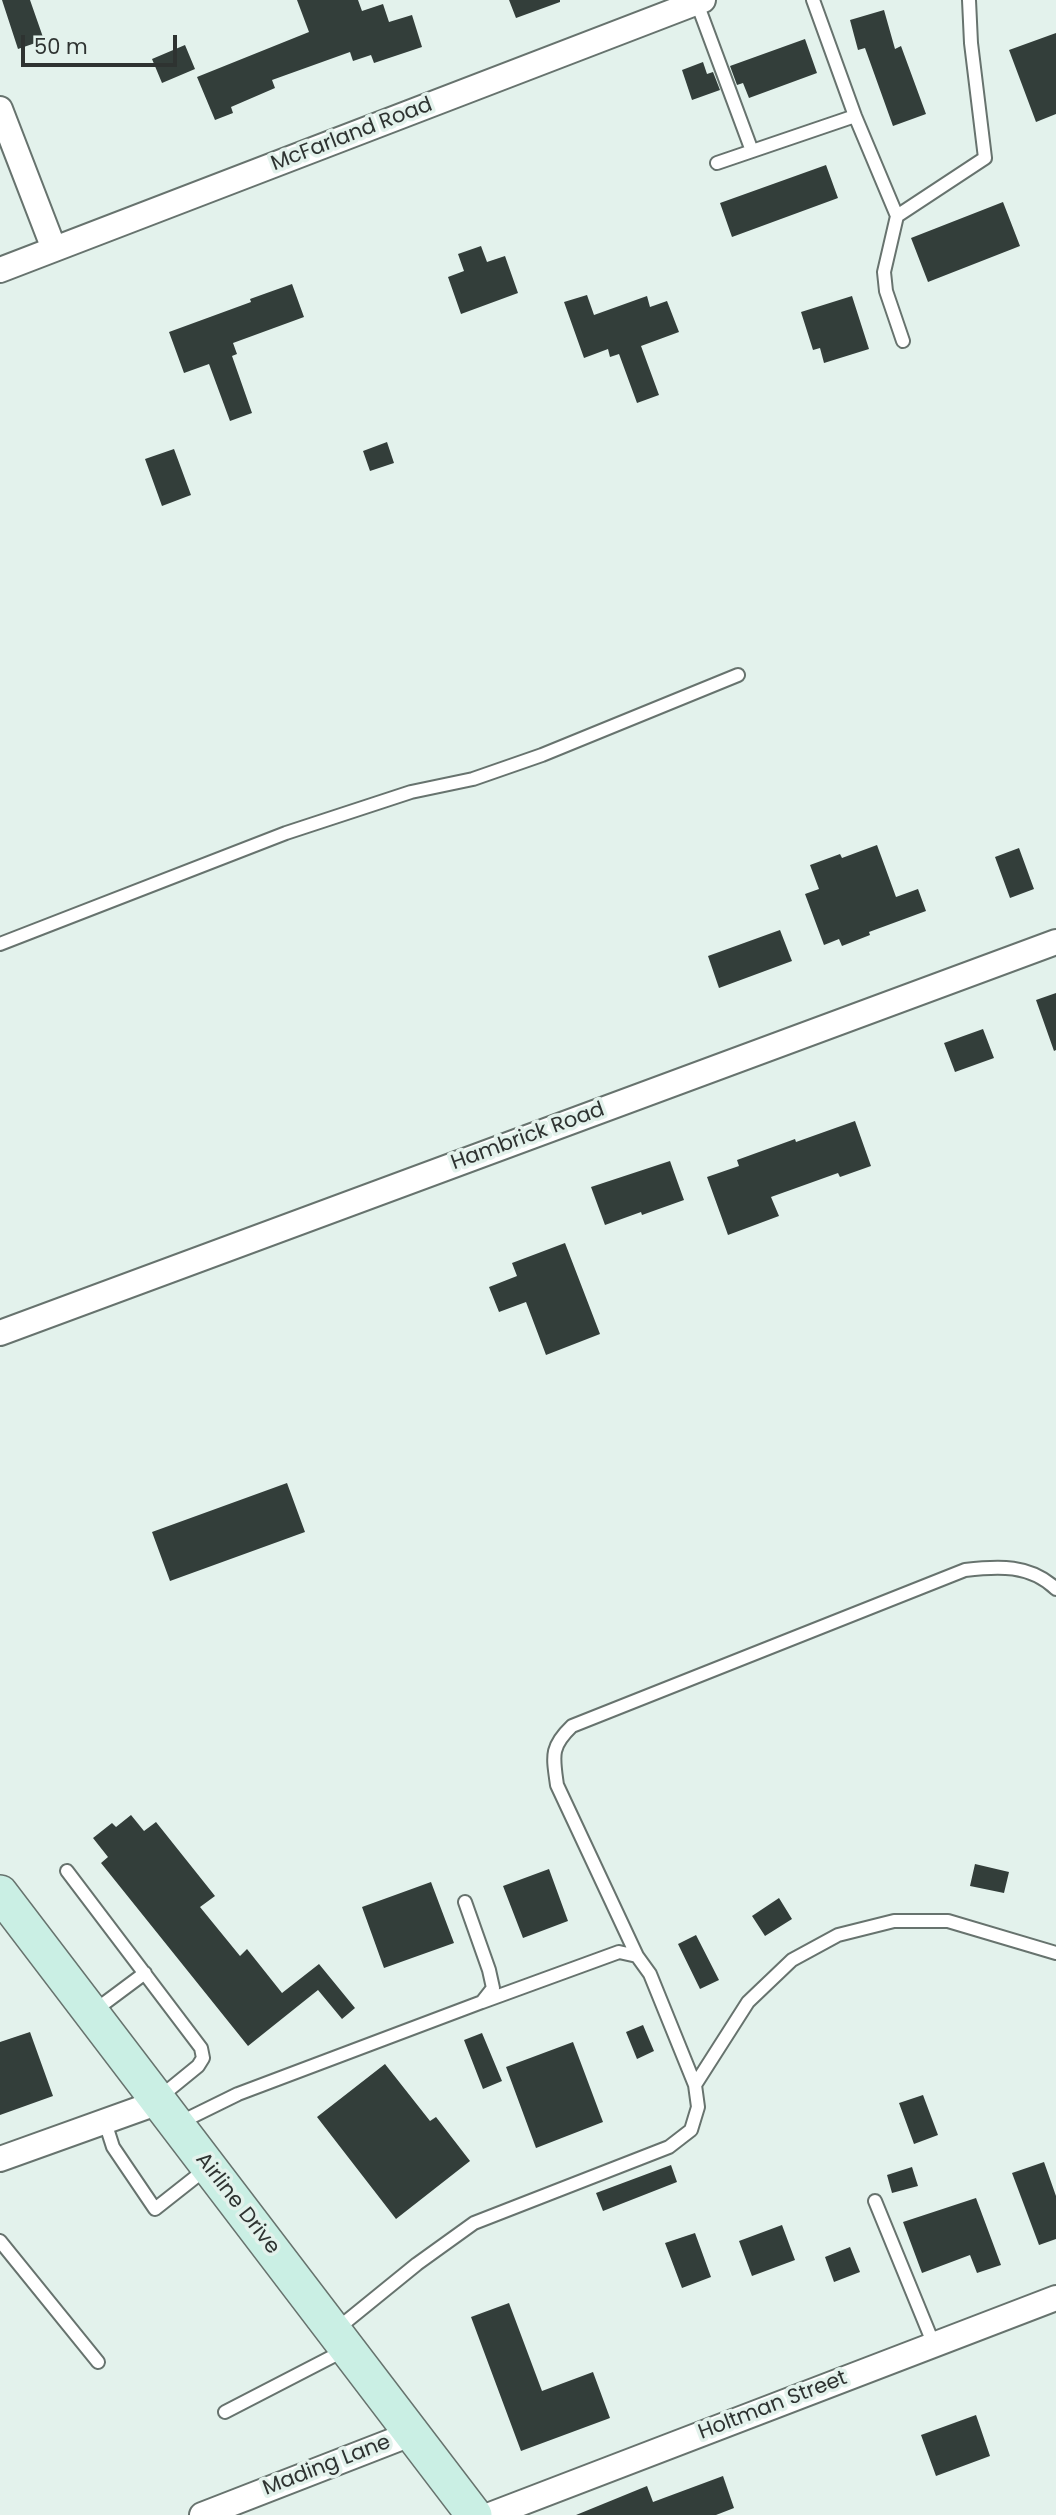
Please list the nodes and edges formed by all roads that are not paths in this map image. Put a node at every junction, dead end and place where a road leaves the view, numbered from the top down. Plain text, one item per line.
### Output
1 (813, 0) edge
2 (969, 0) edge
3 (700, 1) edge
4 (0, 109) edge
5 (855, 116) junction
6 (752, 151) junction
7 (717, 163) dead end
8 (897, 216) junction
9 (54, 249) junction
10 (0, 270) edge
11 (904, 341) dead end
12 (738, 675) dead end
13 (1056, 942) edge
14 (0, 944) edge
15 (0, 1333) edge
16 (1056, 1589) edge
17 (67, 1871) dead end
18 (0, 1893) edge
19 (465, 1902) dead end
20 (1056, 1953) edge
21 (637, 1956) junction
22 (145, 1973) junction
23 (482, 2002) junction
24 (91, 2013) junction
25 (695, 2085) junction
26 (164, 2109) junction
27 (104, 2122) junction
28 (0, 2159) edge
29 (209, 2167) junction
30 (875, 2202) dead end
31 (0, 2241) edge
32 (1056, 2298) edge
33 (341, 2339) junction
34 (934, 2345) junction
35 (98, 2362) dead end
36 (225, 2412) dead end
37 (413, 2433) junction
38 (202, 2515) edge
39 (474, 2515) edge
40 (490, 2515) edge

1 - 5 lane
2 - 8 lane
3 - 6 lane
3 - 9 street, McFarland Road
4 - 9 street
5 - 6 lane
5 - 8 lane
6 - 7 lane
8 - 11 lane
9 - 10 street, McFarland Road
12 - 14 lane
13 - 15 street, Hambrick Road
16 - 21 lane
17 - 22 lane
18 - 24 main road, Airline Drive
19 - 23 lane
20 - 25 lane
21 - 23 lane
21 - 25 lane
22 - 24 lane
22 - 26 lane
23 - 26 lane
24 - 26 main road, Airline Drive
25 - 33 lane
26 - 27 street
26 - 29 main road, Airline Drive
27 - 28 street
27 - 29 lane
29 - 33 main road, Airline Drive
30 - 34 lane
31 - 35 lane
32 - 34 street, Holtman Street
33 - 36 lane
33 - 37 main road, Airline Drive
34 - 40 street, Holtman Street
37 - 38 street, Mading Lane
37 - 39 main road, Airline Drive

